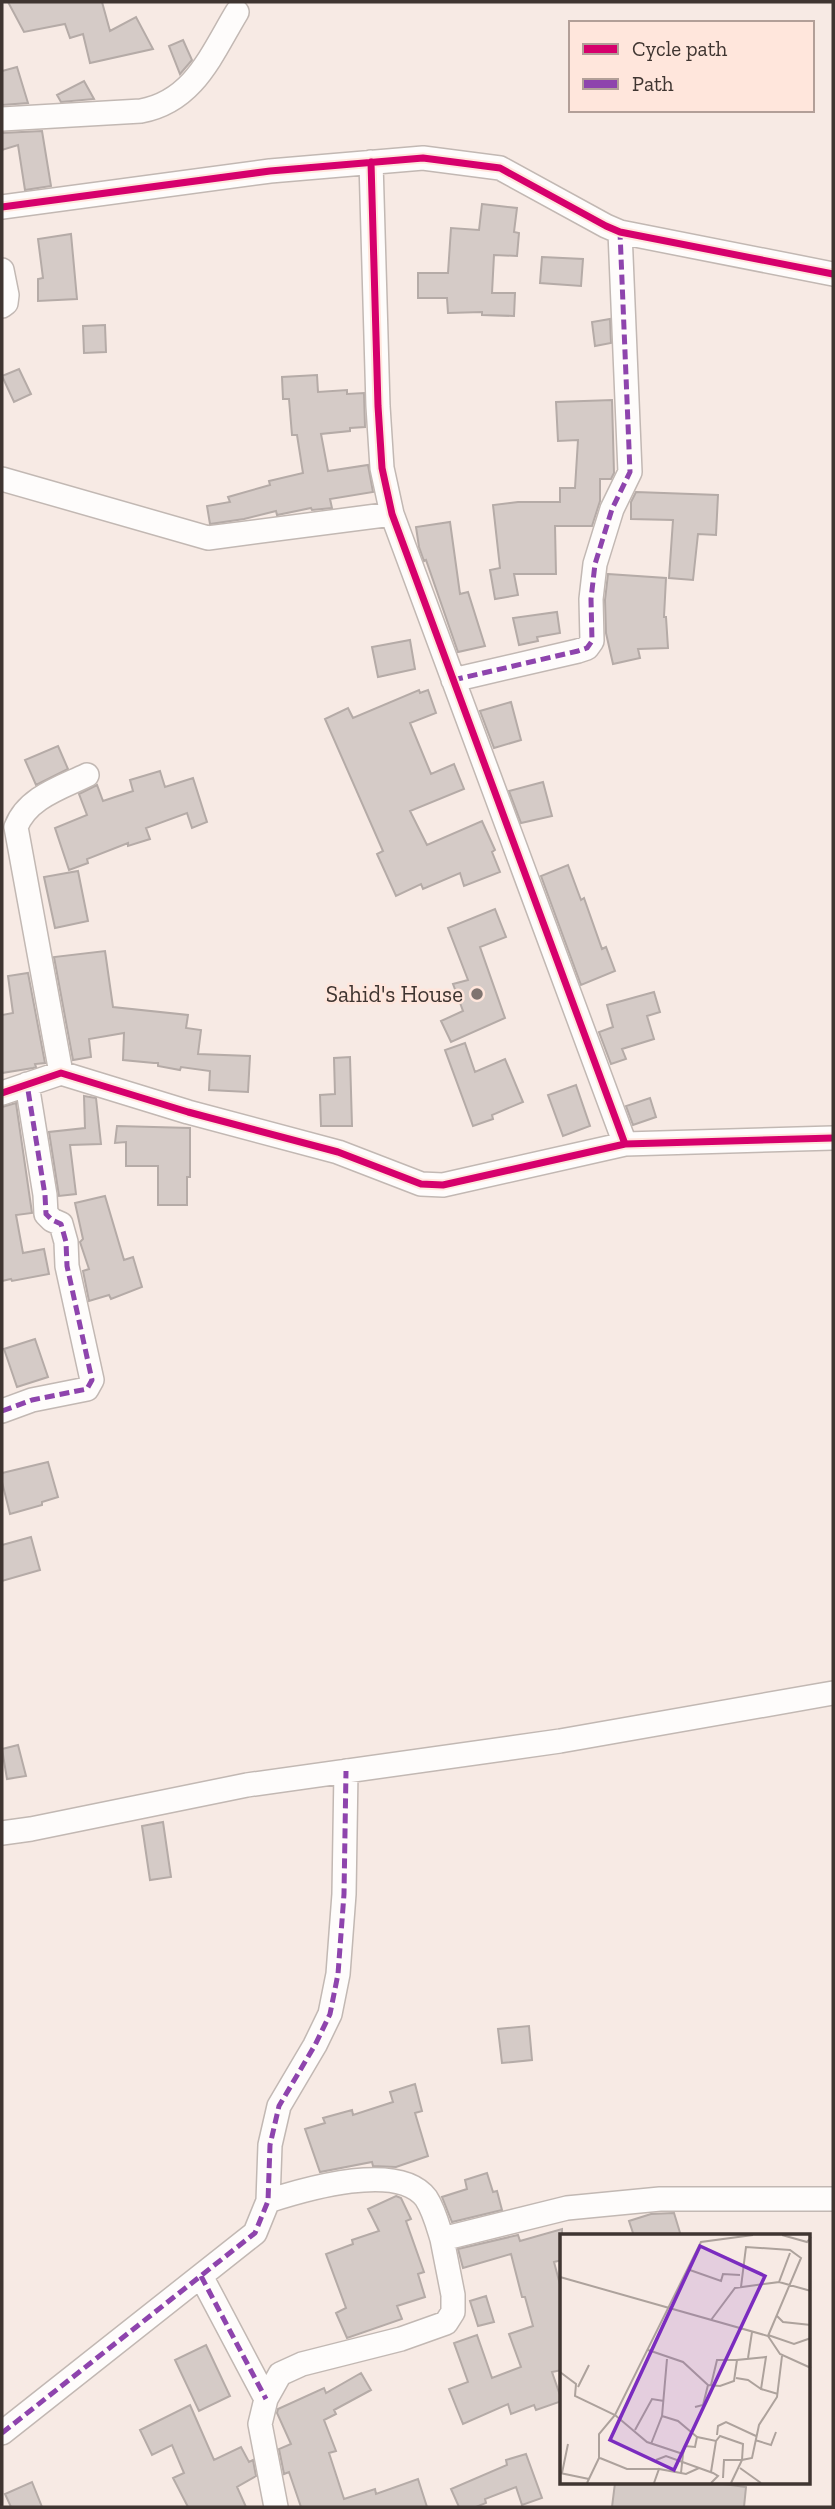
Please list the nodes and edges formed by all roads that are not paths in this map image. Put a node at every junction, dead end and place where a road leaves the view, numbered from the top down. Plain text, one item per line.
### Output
1 (237, 12) dead end
2 (2, 119) edge
3 (370, 162) junction
4 (2, 207) edge
5 (620, 232) junction
6 (2, 270) edge
7 (833, 274) edge
8 (2, 306) edge
9 (2, 479) edge
10 (392, 514) junction
11 (453, 680) junction
12 (87, 775) dead end
13 (61, 1073) junction
14 (27, 1084) junction
15 (2, 1093) edge
16 (833, 1138) edge
17 (625, 1144) junction
18 (2, 1411) edge
19 (833, 1693) edge
20 (346, 1772) junction
21 (2, 1833) edge
22 (833, 2199) edge
23 (268, 2201) junction
24 (442, 2239) junction
25 (201, 2276) junction
26 (266, 2399) junction
27 (2, 2433) edge
28 (276, 2507) edge

1 - 2 street
3 - 4 street
3 - 5 street
3 - 10 street
5 - 7 street
5 - 11 street
6 - 8 street
9 - 10 street
10 - 11 street
11 - 17 street
12 - 13 street
13 - 14 street
13 - 17 street
14 - 15 street
14 - 18 street
16 - 17 street
19 - 20 street
20 - 21 street
20 - 23 street
22 - 24 street
23 - 24 street
23 - 25 street
24 - 26 street
25 - 26 street
25 - 27 street
26 - 28 street

